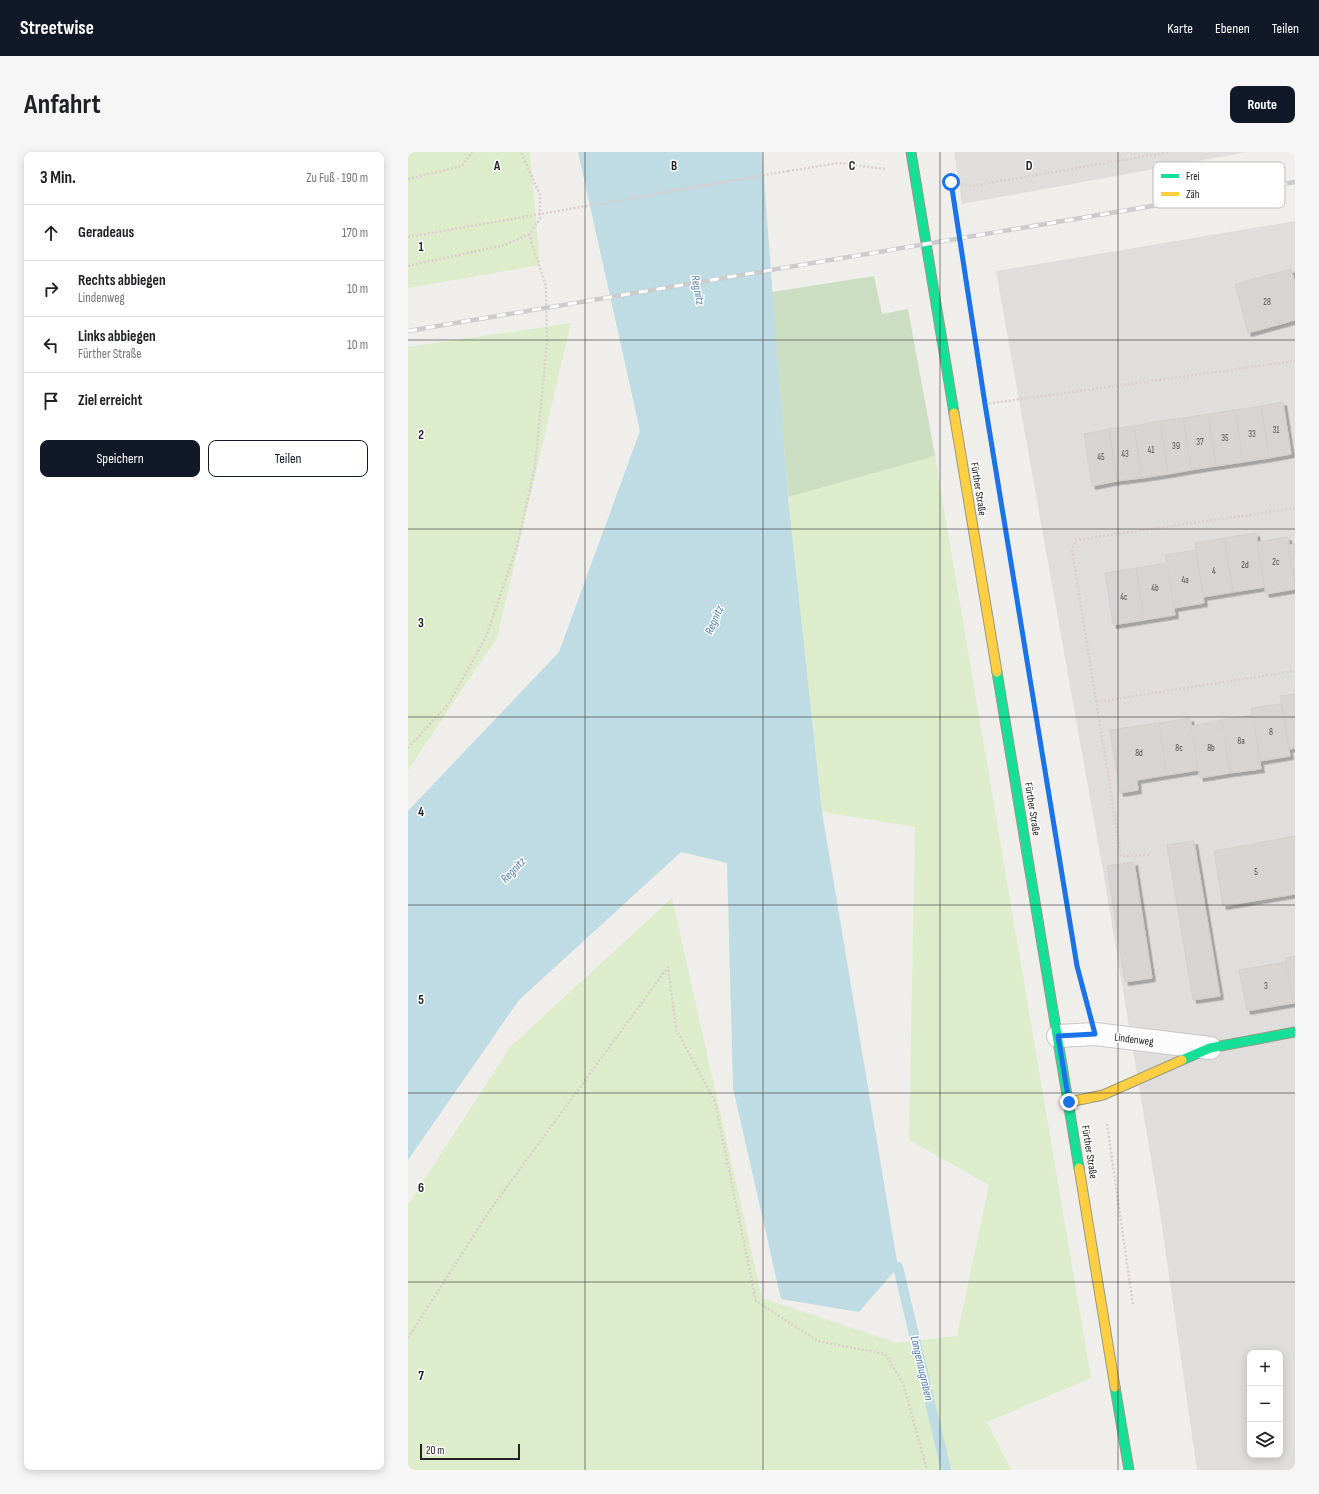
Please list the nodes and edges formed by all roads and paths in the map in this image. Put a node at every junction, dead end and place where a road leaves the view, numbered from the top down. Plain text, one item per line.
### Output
1 (472, 152) edge
2 (521, 152) edge
3 (911, 152) edge
4 (1170, 152) edge
5 (914, 173) junction
6 (408, 179) edge
7 (951, 182) junction
8 (529, 234) junction
9 (408, 237) edge
10 (408, 266) edge
11 (1295, 361) edge
12 (985, 404) junction
13 (1295, 508) edge
14 (1295, 671) edge
15 (1096, 702) junction
16 (408, 748) edge
17 (1149, 855) dead end
18 (1069, 920) dead end
19 (1076, 958) dead end
20 (1295, 1032) edge
21 (1095, 1034) junction
22 (1058, 1036) junction
23 (1210, 1048) junction
24 (1103, 1095) junction
25 (1069, 1102) junction
26 (1134, 1308) dead end
27 (408, 1338) edge
28 (927, 1470) edge
29 (1129, 1470) edge

1 - 6 path
2 - 8 path
3 - 5 street, Fürther Straße
4 - 7 path
5 - 7 path
5 - 9 path, bridge
5 - 22 street, Fürther Straße
7 - 12 path
8 - 10 path
8 - 16 path
11 - 12 path
12 - 18 path
13 - 15 path
14 - 15 path
15 - 17 path
19 - 21 path
20 - 23 street, Lindenweg
21 - 22 street, Lindenweg
21 - 23 street, Lindenweg
22 - 25 street, Fürther Straße
23 - 24 street, Lindenweg
24 - 25 street, Lindenweg
24 - 26 path
25 - 29 street, Fürther Straße
27 - 28 path

